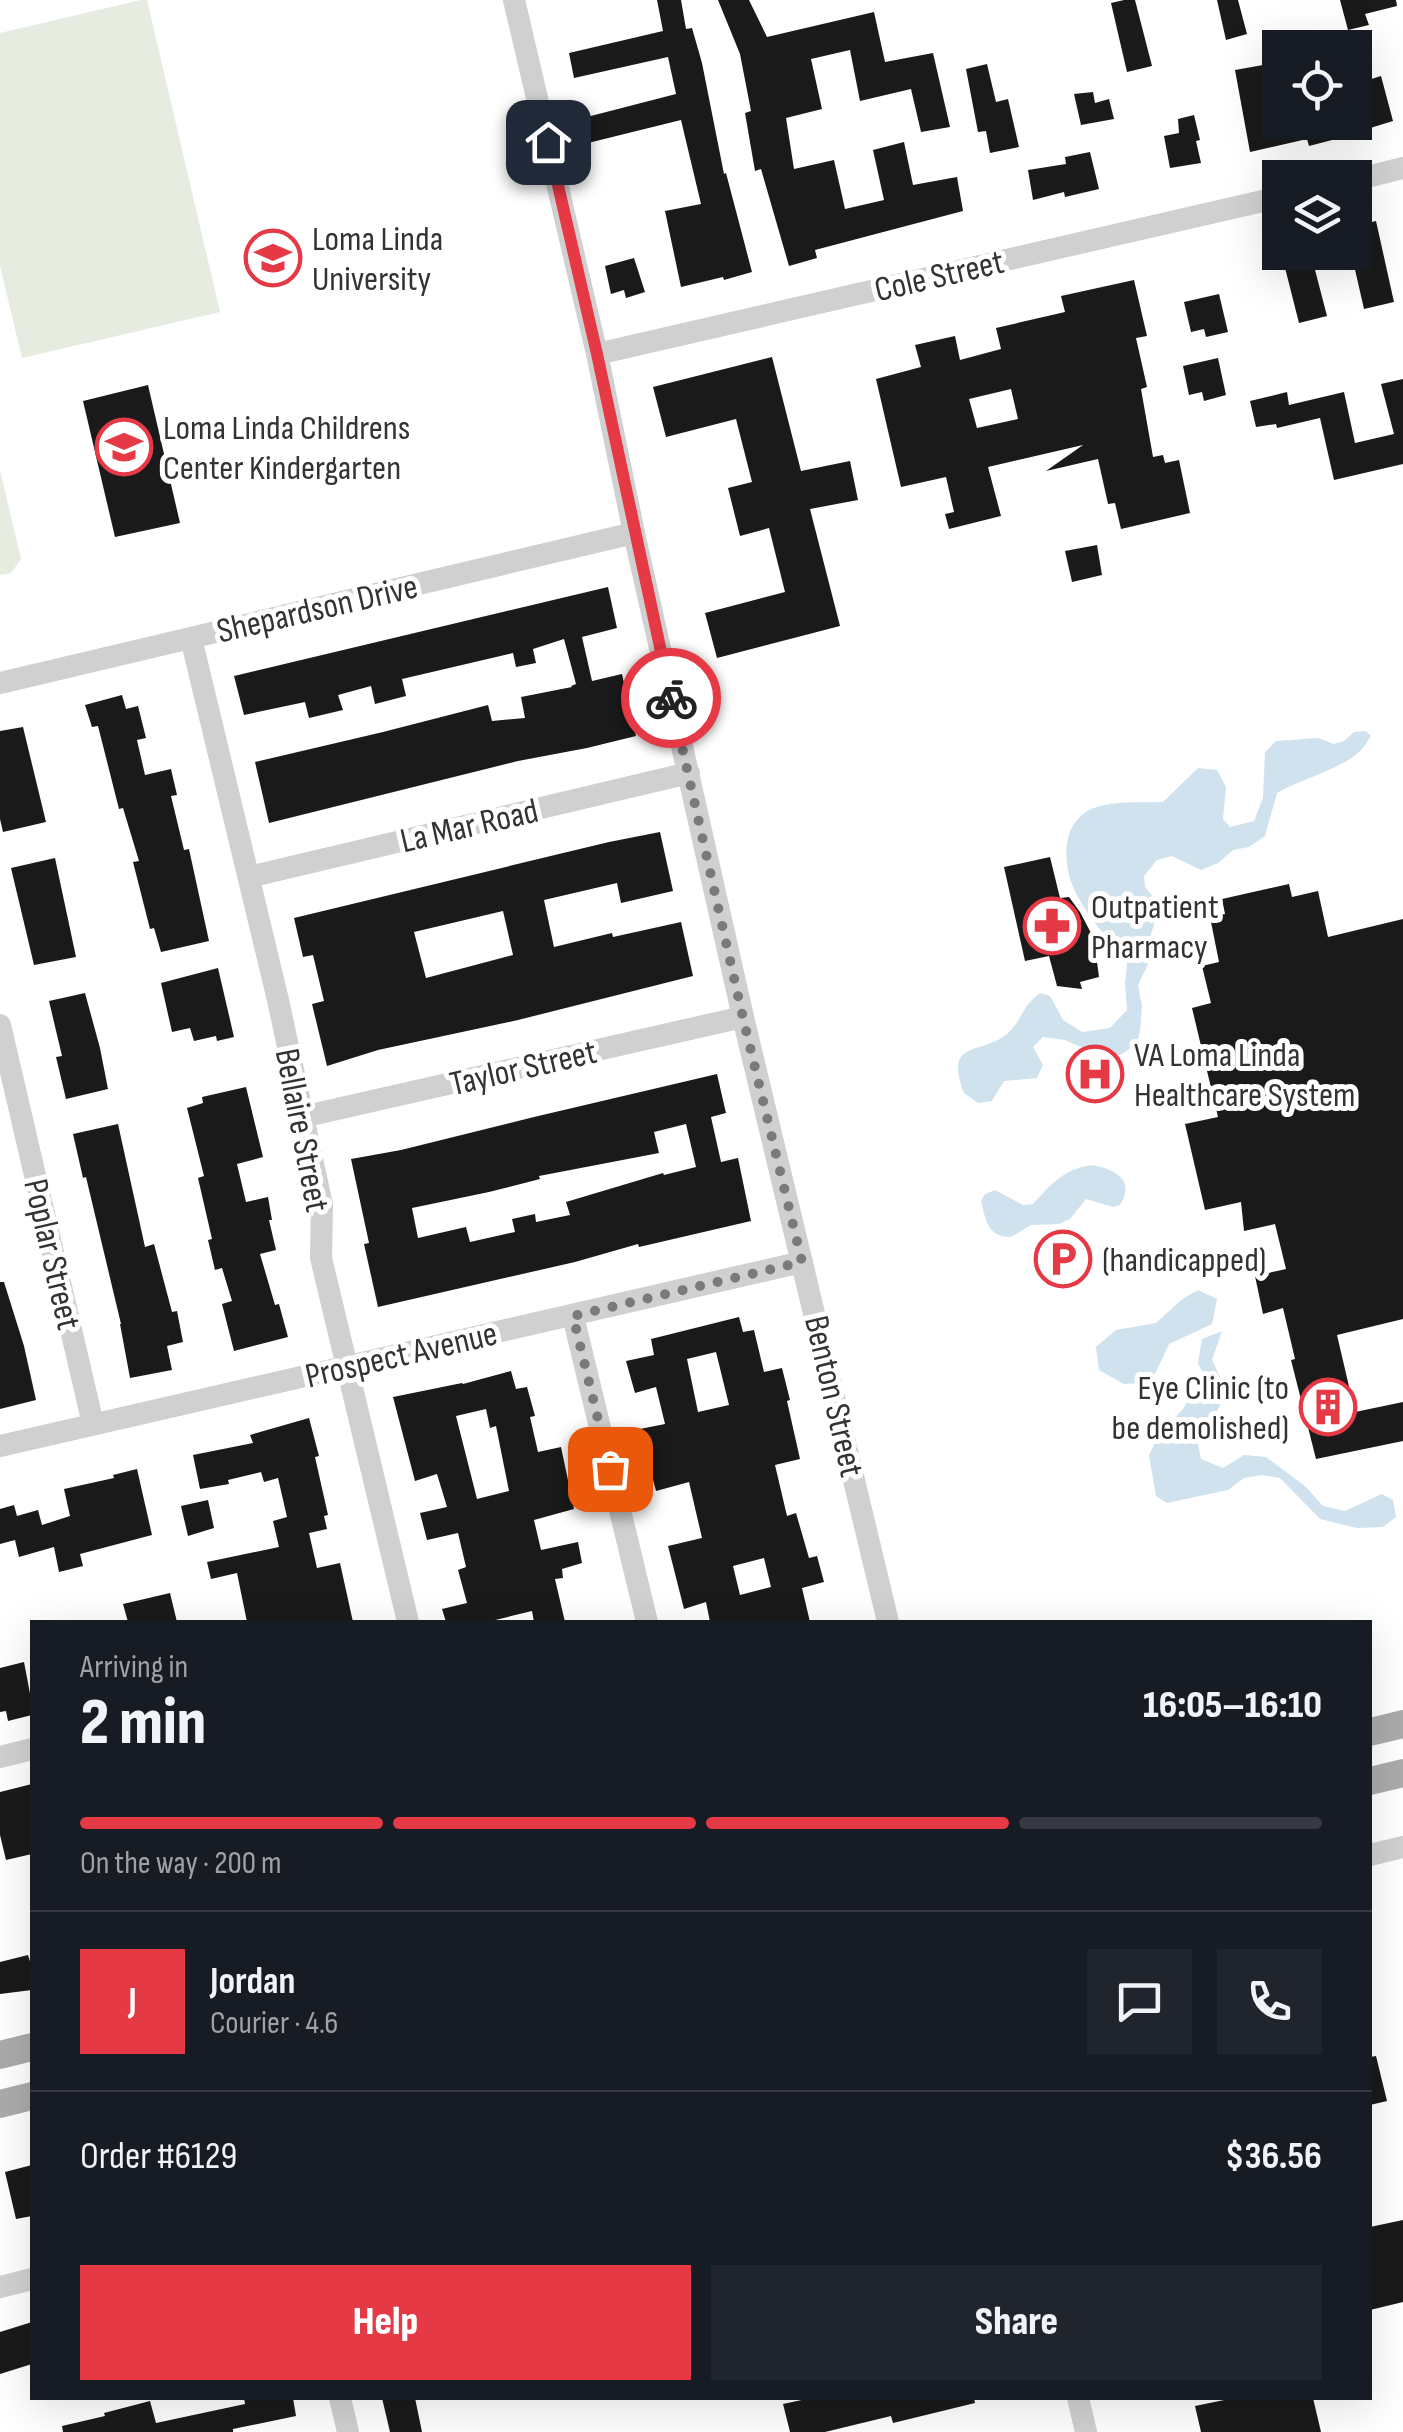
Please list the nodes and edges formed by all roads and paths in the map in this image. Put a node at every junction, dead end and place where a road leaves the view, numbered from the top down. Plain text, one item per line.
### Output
1 (514, 0) edge
2 (1403, 168) edge
3 (1372, 176) edge
4 (1262, 201) edge
5 (597, 354) junction
6 (634, 532) junction
7 (190, 638) junction
8 (0, 682) edge
9 (688, 773) junction
10 (249, 876) junction
11 (743, 1018) junction
12 (0, 1025) edge
13 (302, 1117) junction
14 (802, 1262) junction
15 (573, 1316) junction
16 (348, 1366) junction
17 (93, 1424) junction
18 (0, 1446) edge
19 (408, 1620) edge
20 (647, 1620) edge
21 (888, 1620) edge
22 (1403, 1724) edge
23 (1372, 1732) edge
24 (30, 1750) edge
25 (0, 1757) edge
26 (1403, 1773) edge
27 (1372, 1781) edge
28 (1403, 1847) edge
29 (1372, 1855) edge
30 (30, 2048) edge
31 (0, 2055) edge
32 (30, 2096) edge
33 (0, 2104) edge
34 (30, 2279) edge
35 (0, 2286) edge
36 (340, 2400) edge
37 (1078, 2400) edge
38 (348, 2432) edge
39 (1086, 2432) edge

1 - 5 street, Benton Street
2 - 3 street
4 - 5 street, Cole Street
5 - 6 street, Benton Street
6 - 7 street, Shepardson Drive
6 - 9 street, Benton Street
7 - 8 street, Shepardson Drive
7 - 10 street, Bellaire Street
9 - 10 street, La Mar Road
9 - 11 street, Benton Street
10 - 13 street, Bellaire Street
11 - 13 street, Taylor Street
11 - 14 street, Benton Street
12 - 17 street, Poplar Street
13 - 16 street, Bellaire Street
14 - 15 street, Prospect Avenue
14 - 21 street, Benton Street
15 - 16 street, Prospect Avenue
15 - 20 street
16 - 17 street, Prospect Avenue
16 - 19 street, Bellaire Street
17 - 18 street, Prospect Avenue
22 - 23 main road
24 - 25 street
26 - 27 main road
28 - 29 street
30 - 31 main road
32 - 33 main road
34 - 35 street
36 - 38 street
37 - 39 street

